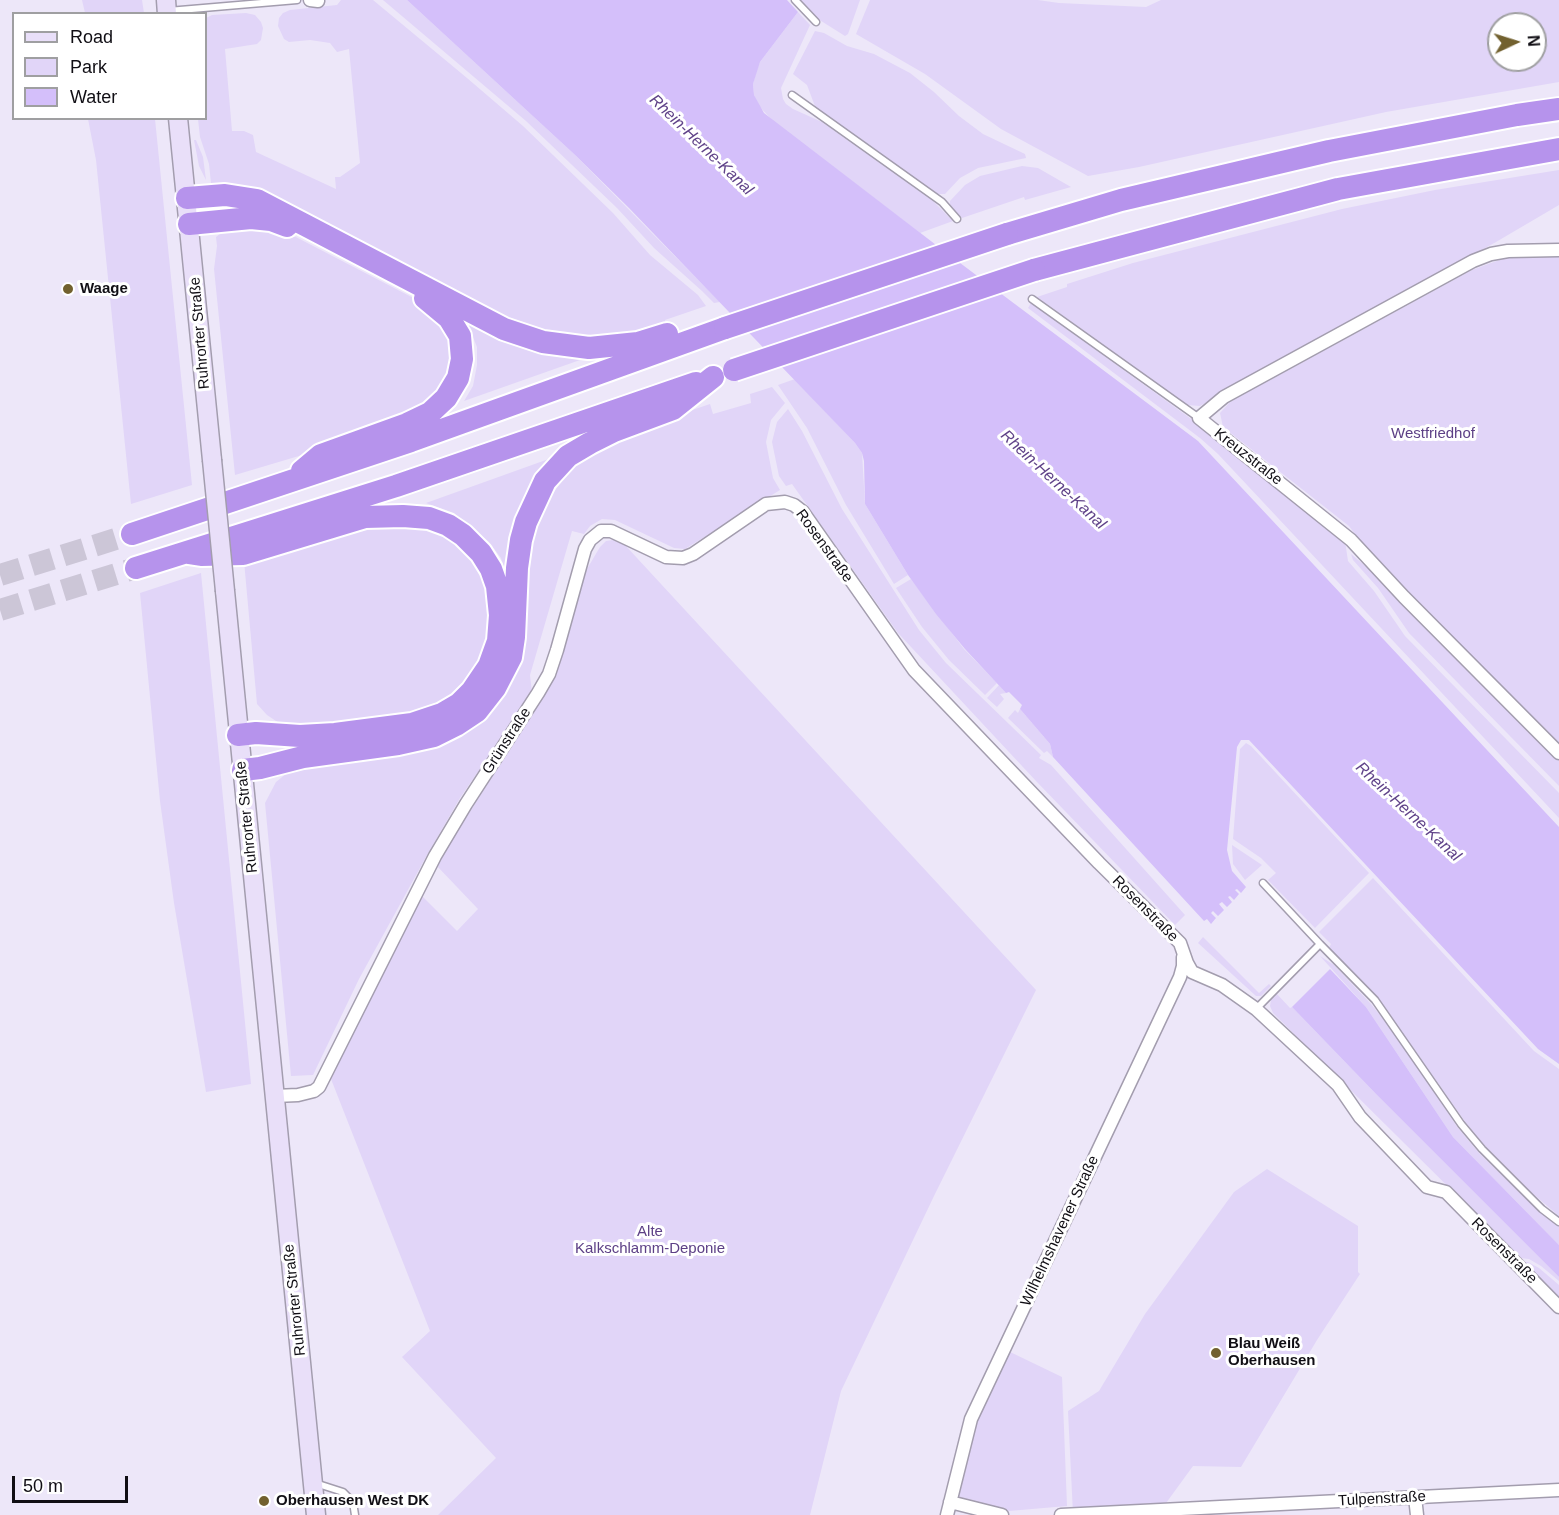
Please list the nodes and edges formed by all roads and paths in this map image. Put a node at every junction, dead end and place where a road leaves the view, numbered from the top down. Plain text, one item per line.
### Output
1 (297, 0) edge
2 (795, 0) edge
3 (167, 8) edge
4 (816, 22) dead end
5 (792, 95) dead end
6 (1559, 110) edge
7 (178, 120) edge
8 (1559, 149) edge
9 (186, 198) junction
10 (957, 219) dead end
11 (189, 225) junction
12 (1559, 250) edge
13 (1032, 299) dead end
14 (725, 328) junction
15 (724, 374) junction
16 (1199, 418) junction
17 (289, 482) junction
18 (785, 502) joint
19 (132, 534) tunnel mouth
20 (188, 553) junction
21 (136, 568) tunnel mouth
22 (238, 735) junction
23 (1559, 753) edge
24 (243, 770) junction
25 (1263, 883) dead end
26 (1320, 944) junction
27 (1182, 952) junction
28 (1256, 1010) junction
29 (275, 1096) junction
30 (1559, 1222) edge
31 (1559, 1307) edge
32 (313, 1483) junction
33 (1559, 1490) edge
34 (1416, 1497) junction
35 (950, 1502) junction
36 (316, 1515) edge
37 (355, 1515) edge
38 (947, 1515) edge
39 (1002, 1515) edge
40 (1061, 1515) edge
41 (1417, 1515) edge

1 - 3 lane
2 - 4 lane
5 - 10 lane
6 - 14 highway, bridge
7 - 9 main road, Ruhrorter Straße
8 - 15 highway, bridge
9 - 11 main road, Ruhrorter Straße
9 - 14 highway
11 - 17 highway
11 - 22 main road, Ruhrorter Straße, bridge
12 - 16 street, Kreuzstraße
13 - 16 lane
14 - 17 highway
15 - 20 highway
15 - 24 highway
16 - 23 street, Kreuzstraße
17 - 19 highway
18 - 27 street, Rosenstraße
18 - 29 street, Grünstraße
20 - 21 highway
20 - 22 highway
22 - 24 main road, Ruhrorter Straße
24 - 29 main road, Ruhrorter Straße
25 - 26 lane
26 - 28 lane
26 - 30 lane
27 - 28 street, Rosenstraße
27 - 35 street, Wilhelmshavener Straße
28 - 31 street, Rosenstraße
29 - 32 main road, Ruhrorter Straße
32 - 36 main road, Ruhrorter Straße
32 - 37 lane
33 - 34 street, Tulpenstraße
34 - 40 street, Tulpenstraße
34 - 41 street
35 - 38 street, Wilhelmshavener Straße
35 - 39 street

